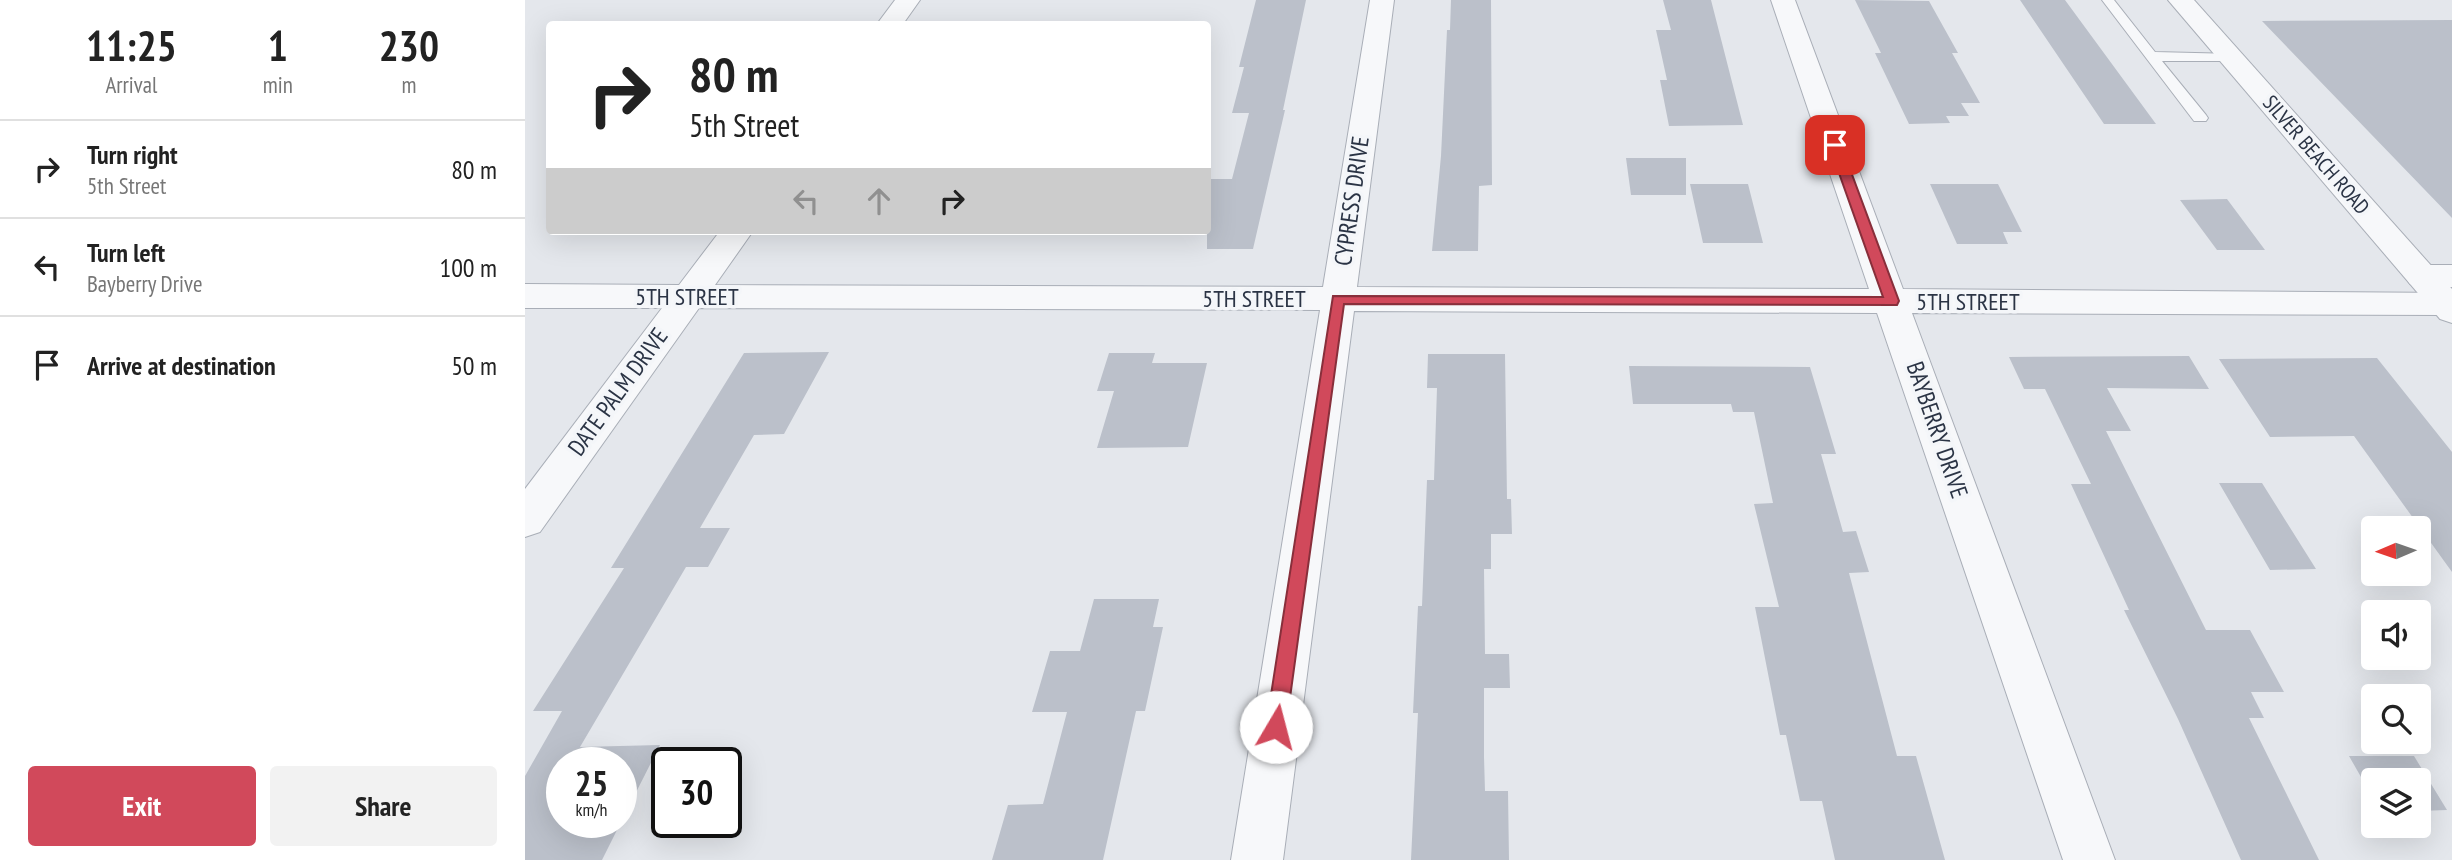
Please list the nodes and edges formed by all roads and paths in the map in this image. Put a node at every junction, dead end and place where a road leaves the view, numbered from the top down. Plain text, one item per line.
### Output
1 (908, 0) edge
2 (1382, 0) edge
3 (1783, 0) edge
4 (2180, 0) edge
5 (2108, 1) edge
6 (892, 21) edge
7 (2151, 56) junction
8 (2230, 57) junction
9 (2200, 118) dead end
10 (734, 235) edge
11 (2443, 292) edge
12 (525, 296) edge
13 (688, 297) junction
14 (1338, 299) junction
15 (1892, 301) junction
16 (525, 520) edge
17 (1257, 860) edge
18 (2089, 860) edge

1 - 6 street
2 - 14 street, CYPRESS DRIVE
3 - 15 street, BAYBERRY DRIVE
4 - 8 street, SILVER BEACH ROAD
5 - 7 lane
7 - 8 lane
7 - 9 lane
8 - 11 street, SILVER BEACH ROAD
10 - 13 street, DATE PALM DRIVE
11 - 15 street, 5TH STREET
12 - 13 street, 5TH STREET
13 - 14 street, 5TH STREET
13 - 16 street, DATE PALM DRIVE
14 - 15 street, 5TH STREET
14 - 17 street, CYPRESS DRIVE
15 - 18 street, BAYBERRY DRIVE

